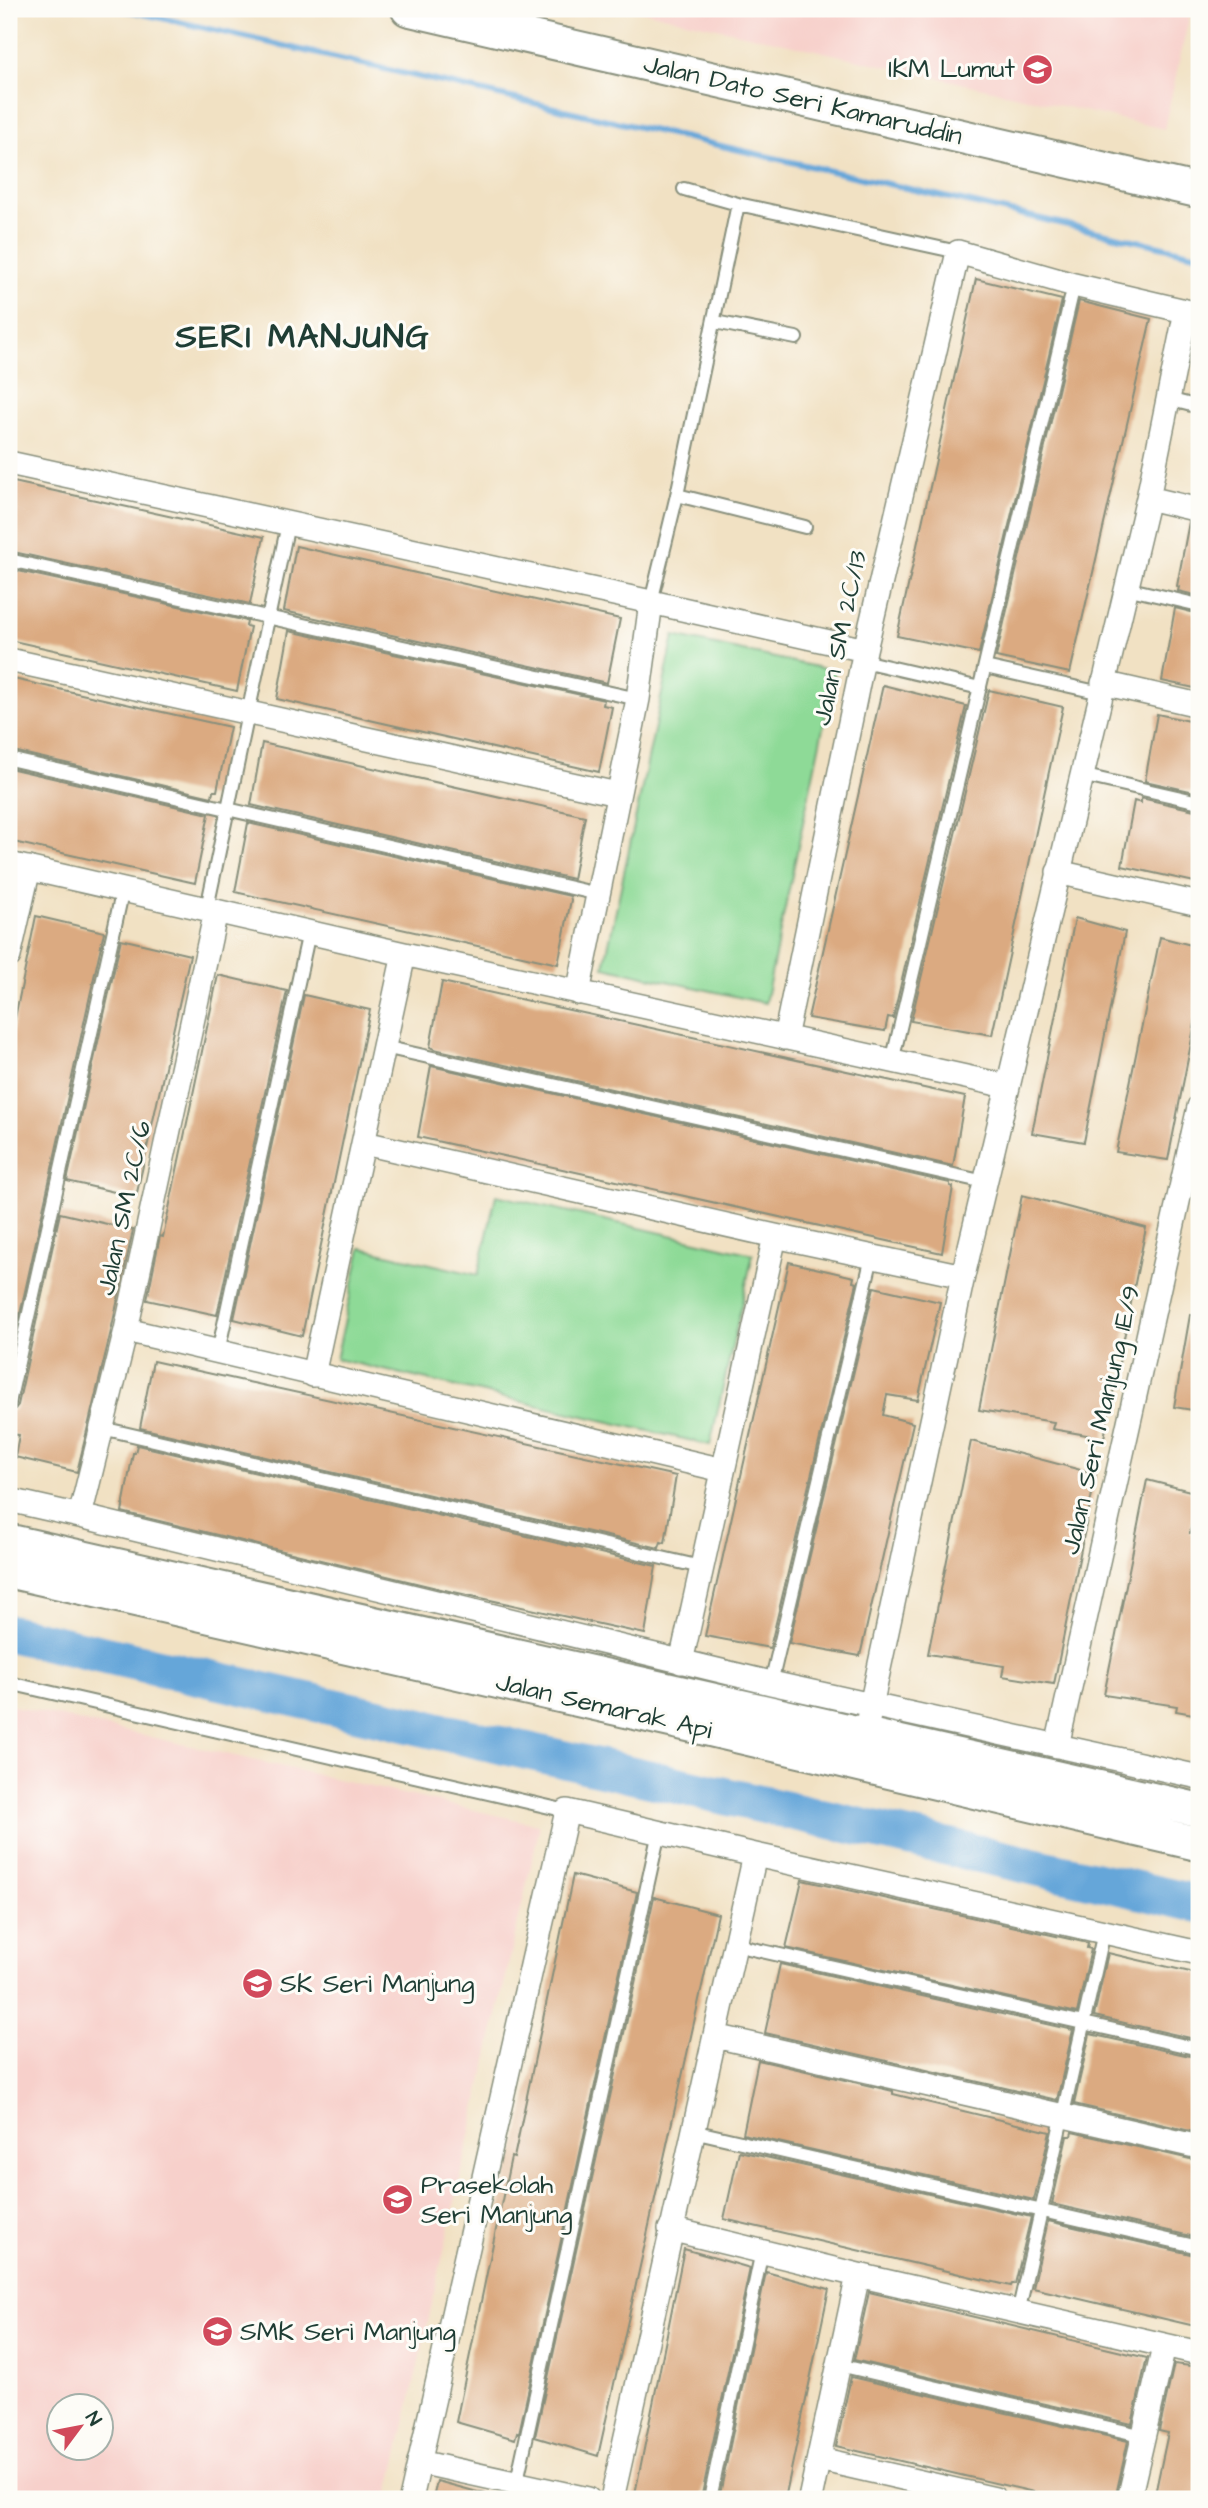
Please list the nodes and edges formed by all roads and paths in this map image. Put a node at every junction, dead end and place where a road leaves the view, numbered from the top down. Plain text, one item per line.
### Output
1 (408, 9) edge
2 (684, 189) dead end
3 (1199, 191) edge
4 (738, 204) junction
5 (958, 252) junction
6 (1074, 285) junction
7 (1193, 313) edge
8 (715, 322) junction
9 (796, 338) dead end
10 (1168, 400) junction
11 (1199, 407) edge
12 (9, 463) edge
13 (677, 495) junction
14 (1148, 498) junction
15 (1199, 510) edge
16 (288, 524) junction
17 (804, 527) dead end
18 (9, 560) edge
19 (1126, 588) junction
20 (651, 602) junction
21 (1199, 605) edge
22 (268, 617) junction
23 (864, 656) junction
24 (9, 660) edge
25 (985, 667) junction
26 (980, 688) junction
27 (1102, 688) junction
28 (638, 699) junction
29 (1199, 705) edge
30 (248, 713) junction
31 (9, 759) edge
32 (1081, 775) junction
33 (617, 794) junction
34 (1199, 802) edge
35 (227, 810) junction
36 (19, 866) edge
37 (1058, 872) junction
38 (123, 889) junction
39 (598, 894) junction
40 (1199, 904) edge
41 (211, 910) junction
42 (309, 932) junction
43 (404, 954) junction
44 (9, 956) edge
45 (578, 992) junction
46 (785, 1038) junction
47 (384, 1047) junction
48 (892, 1062) junction
49 (1007, 1086) junction
50 (1199, 1107) edge
51 (365, 1143) junction
52 (985, 1182) junction
53 (775, 1236) junction
54 (872, 1257) junction
55 (963, 1276) junction
56 (126, 1331) junction
57 (218, 1352) junction
58 (313, 1375) junction
59 (9, 1404) edge
60 (102, 1428) junction
61 (723, 1470) junction
62 (9, 1500) edge
63 (80, 1516) junction
64 (9, 1541) edge
65 (701, 1567) junction
66 (9, 1571) edge
67 (681, 1662) junction
68 (9, 1683) edge
69 (771, 1683) junction
70 (865, 1735) junction
71 (1057, 1746) junction
72 (1199, 1777) edge
73 (1199, 1810) edge
74 (567, 1811) junction
75 (659, 1832) junction
76 (1199, 1844) edge
77 (755, 1856) junction
78 (1104, 1932) junction
79 (735, 1945) junction
80 (1199, 1953) edge
81 (1083, 2024) junction
82 (715, 2036) junction
83 (1199, 2049) edge
84 (1062, 2116) junction
85 (693, 2132) junction
86 (1199, 2147) edge
87 (1041, 2212) junction
88 (670, 2229) junction
89 (1199, 2247) edge
90 (762, 2251) junction
91 (858, 2275) junction
92 (1018, 2312) junction
93 (1164, 2347) junction
94 (1199, 2353) edge
95 (839, 2365) junction
96 (1144, 2436) junction
97 (819, 2459) junction
98 (419, 2462) junction
99 (515, 2491) edge
100 (411, 2499) edge
101 (587, 2499) edge
102 (611, 2499) edge
103 (710, 2499) edge
104 (810, 2499) edge
105 (995, 2499) edge
106 (1129, 2499) edge

1 - 3 street, Jalan Dato Seri Kamaruddin
2 - 4 lane
4 - 5 lane
4 - 8 lane
5 - 6 street
5 - 23 street, Jalan SM 2C/13
6 - 7 street
6 - 25 lane
7 - 10 street
8 - 9 lane
8 - 13 lane
10 - 11 lane
10 - 14 street
12 - 16 street
13 - 17 lane
13 - 20 lane
14 - 15 street
14 - 19 street
16 - 20 street
16 - 22 lane
18 - 22 lane
19 - 21 lane
19 - 27 street
20 - 23 street
20 - 28 street
22 - 28 lane
22 - 30 lane
23 - 26 lane
23 - 46 street, Jalan SM 2C/13
24 - 30 street
25 - 26 lane
25 - 27 lane
26 - 48 lane
27 - 29 street
27 - 32 street
28 - 33 street
30 - 33 street
30 - 35 lane
31 - 35 lane
32 - 34 lane
32 - 37 street
33 - 39 street
35 - 39 lane
35 - 41 lane
36 - 38 street
36 - 44 street
37 - 40 street
37 - 49 street
38 - 41 street
38 - 59 lane
39 - 45 street
41 - 42 street
41 - 56 street, Jalan SM 2C/6
42 - 43 street
42 - 57 lane
43 - 45 street
43 - 47 street
45 - 46 street
46 - 48 street
47 - 51 street
47 - 52 lane
48 - 49 street
49 - 52 street
50 - 71 street, Jalan Seri Manjung 1E/9
51 - 53 street
51 - 58 street
52 - 55 street
53 - 54 street
53 - 61 street
54 - 55 street
54 - 69 lane
55 - 70 street
56 - 57 street
56 - 60 street, Jalan SM 2C/6
57 - 58 street
58 - 61 street
60 - 63 street, Jalan SM 2C/6
60 - 65 lane
61 - 65 street
62 - 63 street
63 - 67 street
64 - 70 street, Jalan Semarak Api
65 - 67 street
66 - 70 street, Jalan Semarak Api
67 - 69 street
68 - 74 lane
69 - 70 street
70 - 71 street
70 - 73 street, Jalan Semarak Api
70 - 76 street, Jalan Semarak Api
71 - 72 street
74 - 75 street
74 - 98 street
75 - 77 street
75 - 99 lane
77 - 78 street
77 - 79 street
78 - 80 street
78 - 81 lane
79 - 81 lane
79 - 82 street
81 - 83 lane
81 - 84 lane
82 - 84 street
82 - 85 street
84 - 86 street
84 - 87 lane
85 - 87 lane
85 - 88 street
87 - 89 lane
87 - 92 lane
88 - 90 street
88 - 102 street
90 - 91 street
90 - 103 lane
91 - 92 street
91 - 95 street
92 - 93 street
93 - 94 street
93 - 96 street
95 - 96 lane
95 - 97 street
96 - 106 street
97 - 104 street
97 - 105 street
98 - 99 street
98 - 100 street
99 - 101 street

